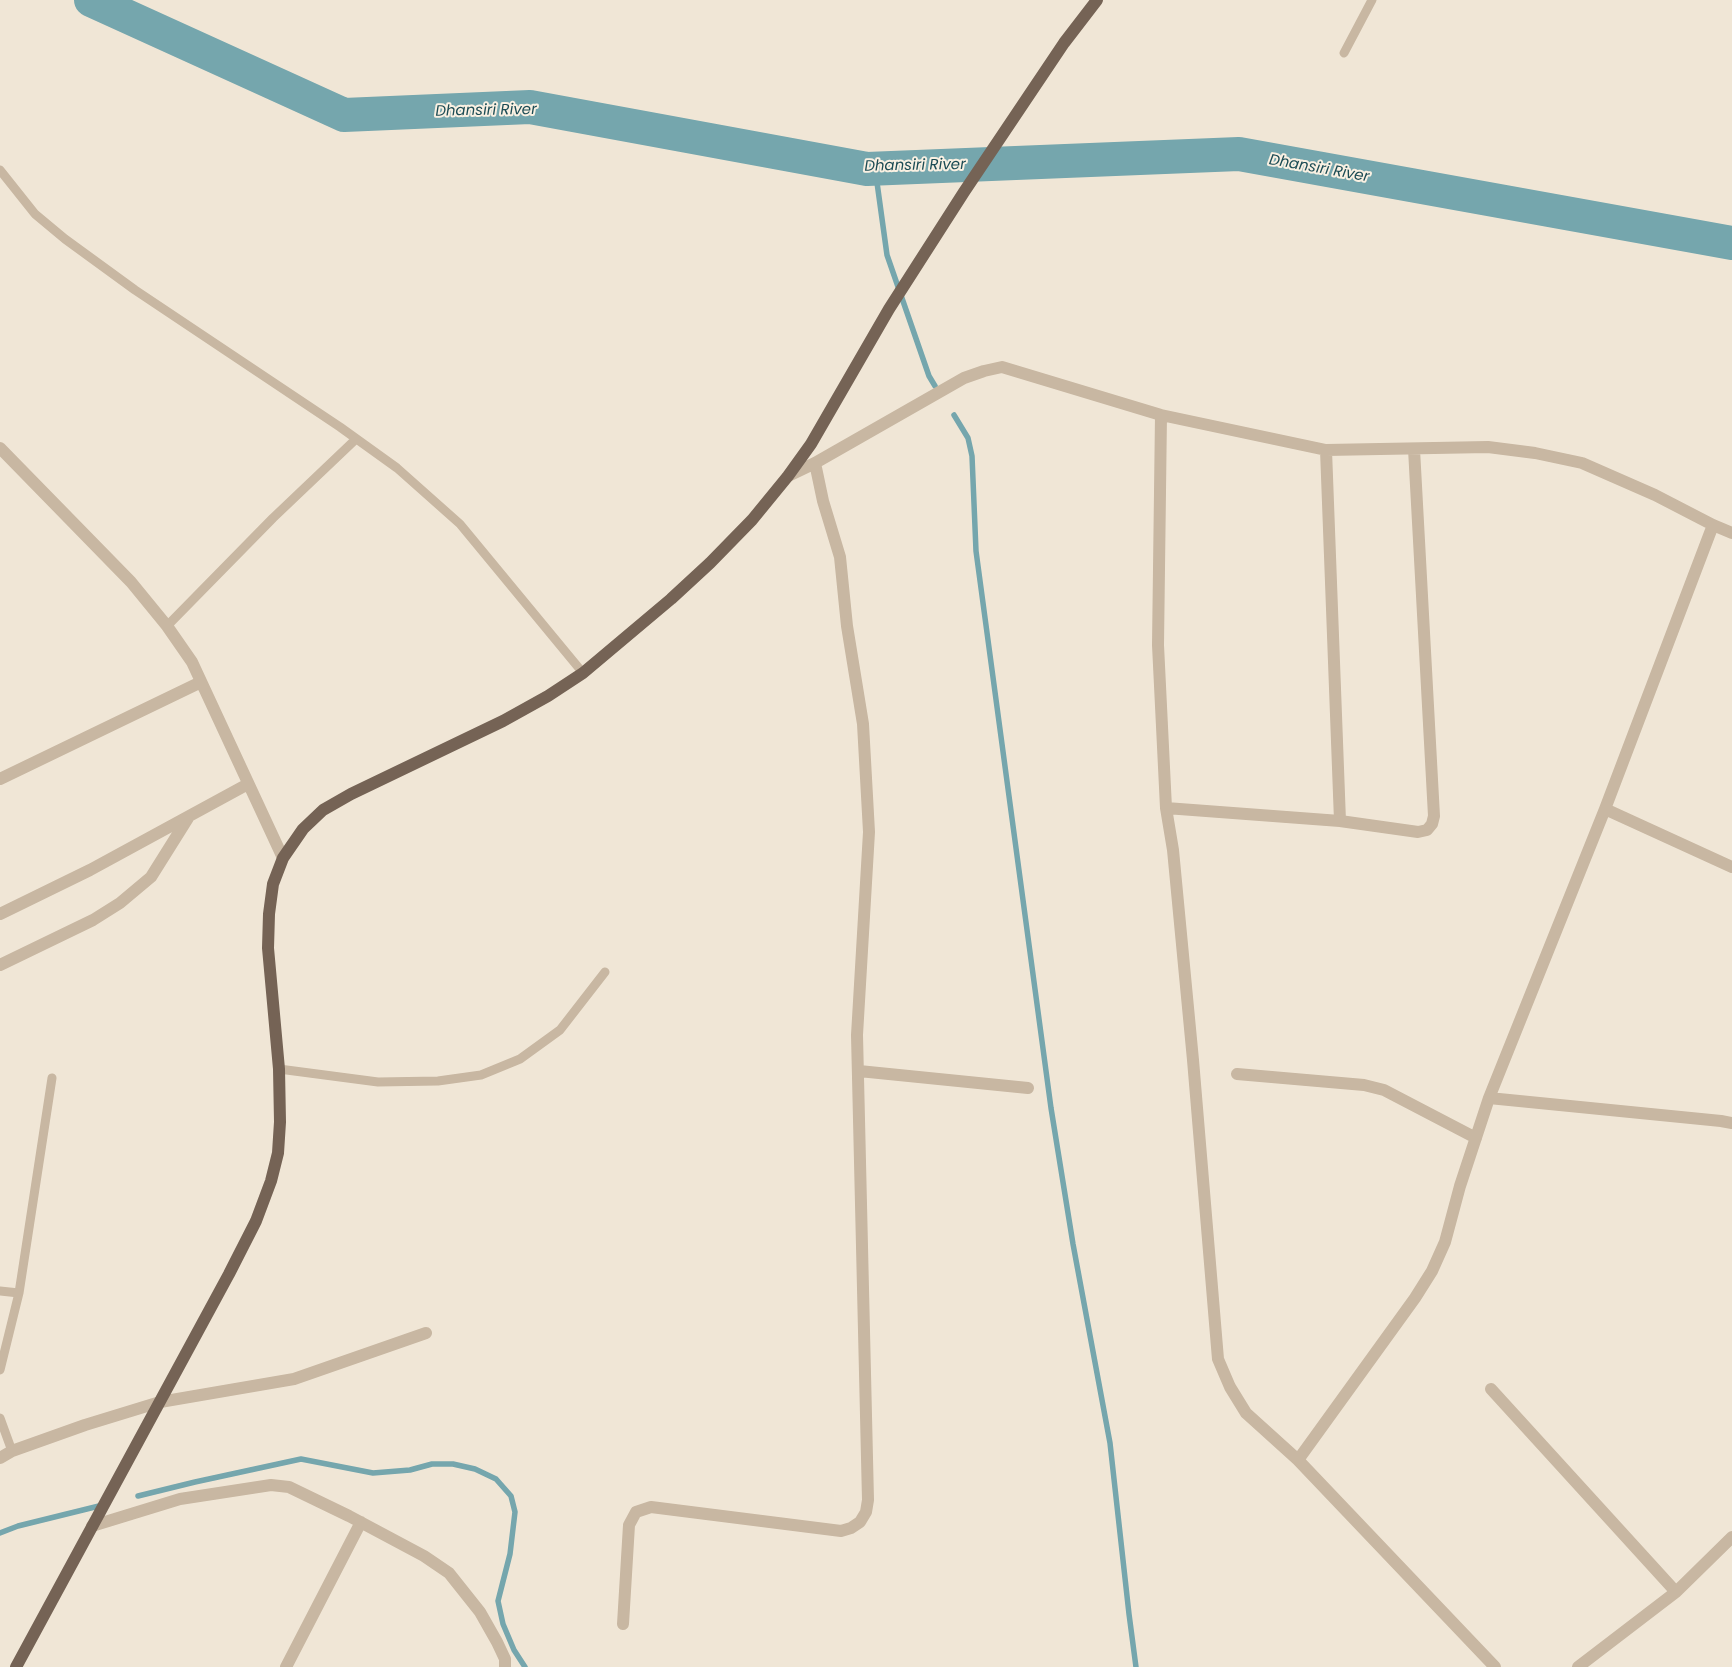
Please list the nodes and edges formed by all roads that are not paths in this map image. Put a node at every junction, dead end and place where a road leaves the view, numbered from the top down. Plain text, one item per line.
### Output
1 (1097, 0) edge
2 (1372, 0) edge
3 (1344, 53) dead end
4 (0, 170) edge
5 (1161, 415) junction
6 (356, 439) junction
7 (0, 448) edge
8 (1414, 449) junction
9 (1326, 450) junction
10 (814, 463) junction
11 (788, 476) junction
12 (1713, 525) junction
13 (1732, 533) edge
14 (166, 626) junction
15 (583, 673) junction
16 (201, 682) junction
17 (0, 779) edge
18 (248, 784) junction
19 (1166, 808) junction
20 (1605, 808) junction
21 (189, 816) junction
22 (1340, 821) junction
23 (283, 858) junction
24 (1732, 867) edge
25 (0, 914) edge
26 (0, 965) edge
27 (605, 972) dead end
28 (279, 1069) junction
29 (859, 1071) junction
30 (1237, 1074) dead end
31 (52, 1078) dead end
32 (1028, 1088) dead end
33 (1489, 1098) junction
34 (1732, 1123) edge
35 (1476, 1138) junction
36 (0, 1291) edge
37 (19, 1292) junction
38 (426, 1333) dead end
39 (0, 1370) edge
40 (1491, 1389) dead end
41 (160, 1402) junction
42 (0, 1418) edge
43 (12, 1451) junction
44 (0, 1458) edge
45 (1298, 1460) junction
46 (361, 1522) junction
47 (92, 1526) junction
48 (1732, 1537) edge
49 (1676, 1592) junction
50 (623, 1624) dead end
51 (16, 1667) edge
52 (286, 1667) edge
53 (505, 1667) edge
54 (1495, 1667) edge
55 (1578, 1667) edge

1 - 11 main road
2 - 3 lane
4 - 6 lane
5 - 9 street
5 - 10 street
5 - 19 street
6 - 14 lane
6 - 15 lane
7 - 14 street
8 - 9 street
8 - 12 street
8 - 22 street
9 - 22 street
10 - 11 street
10 - 29 street
11 - 15 main road
12 - 13 street
12 - 20 street
14 - 16 street
15 - 23 main road
16 - 17 street
16 - 18 street
18 - 21 street
18 - 23 street
19 - 22 street
19 - 45 street
20 - 24 street
20 - 33 street
21 - 25 street
21 - 26 street
23 - 28 main road
27 - 28 lane
28 - 41 main road
29 - 32 street
29 - 50 street
30 - 35 street
31 - 37 lane
33 - 34 street
33 - 35 street
35 - 45 street
36 - 37 lane
37 - 39 lane
38 - 41 street
40 - 49 street
41 - 43 street
41 - 47 main road
42 - 43 lane
43 - 44 street
45 - 54 street
46 - 47 street
46 - 52 street
46 - 53 street
47 - 51 main road
48 - 49 street
49 - 55 street

